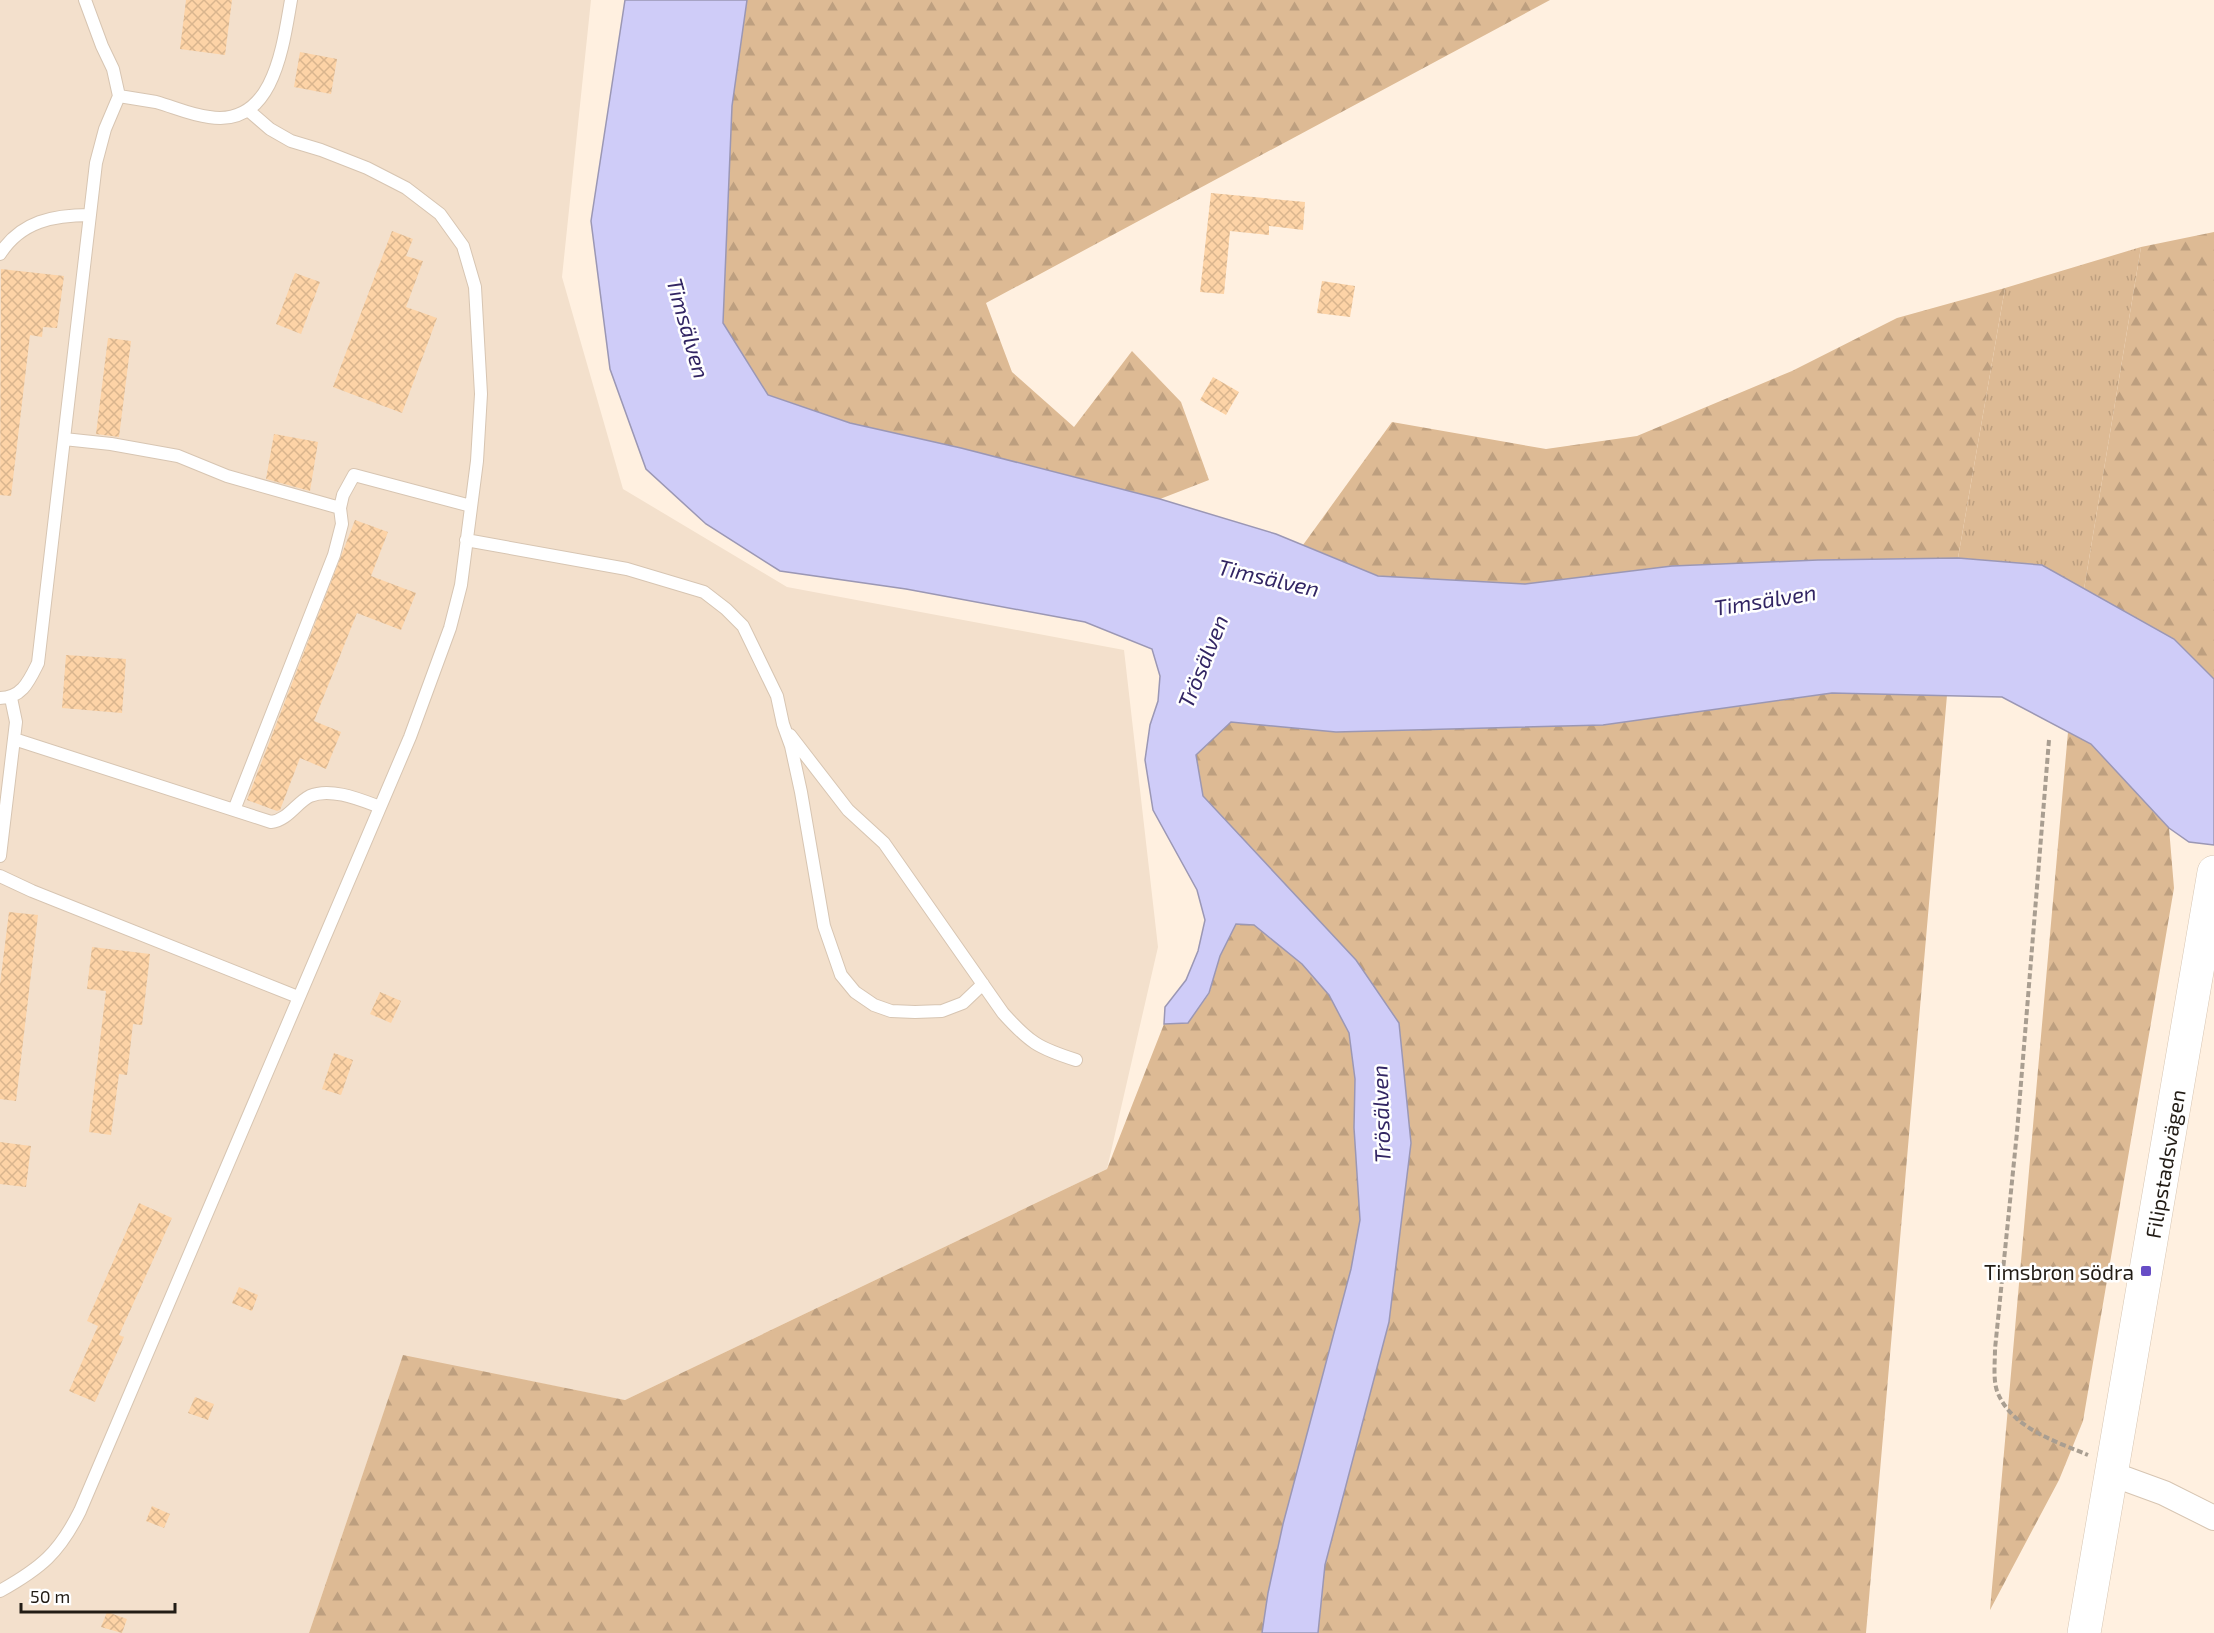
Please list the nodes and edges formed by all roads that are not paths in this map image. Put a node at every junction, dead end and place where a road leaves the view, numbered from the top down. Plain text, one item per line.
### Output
1 (85, 0) edge
2 (291, 0) edge
3 (119, 96) junction
4 (248, 110) junction
5 (90, 215) junction
6 (0, 254) edge
7 (64, 439) junction
8 (471, 506) junction
9 (340, 508) junction
10 (466, 540) junction
11 (5, 698) edge
12 (783, 724) junction
13 (14, 739) junction
14 (380, 807) junction
15 (234, 810) junction
16 (0, 856) edge
17 (2213, 875) edge
18 (0, 876) edge
19 (983, 984) junction
20 (298, 997) junction
21 (1076, 1060) dead end
22 (2112, 1474) junction
23 (2214, 1518) edge
24 (0, 1591) edge
25 (2084, 1633) edge

1 - 3 lane
2 - 4 lane
3 - 4 lane
3 - 5 lane
4 - 8 lane
5 - 6 lane
5 - 7 lane
7 - 9 lane
7 - 11 lane
8 - 9 lane
8 - 10 lane
9 - 15 lane
10 - 12 lane
10 - 14 lane
11 - 13 lane
12 - 19 lane
12 - 19 lane
13 - 15 lane
13 - 16 lane
14 - 15 lane
14 - 20 lane
17 - 22 main road, Filipstadsvägen
18 - 20 lane
19 - 21 lane
20 - 24 lane
22 - 23 street
22 - 25 main road, Filipstadsvägen

